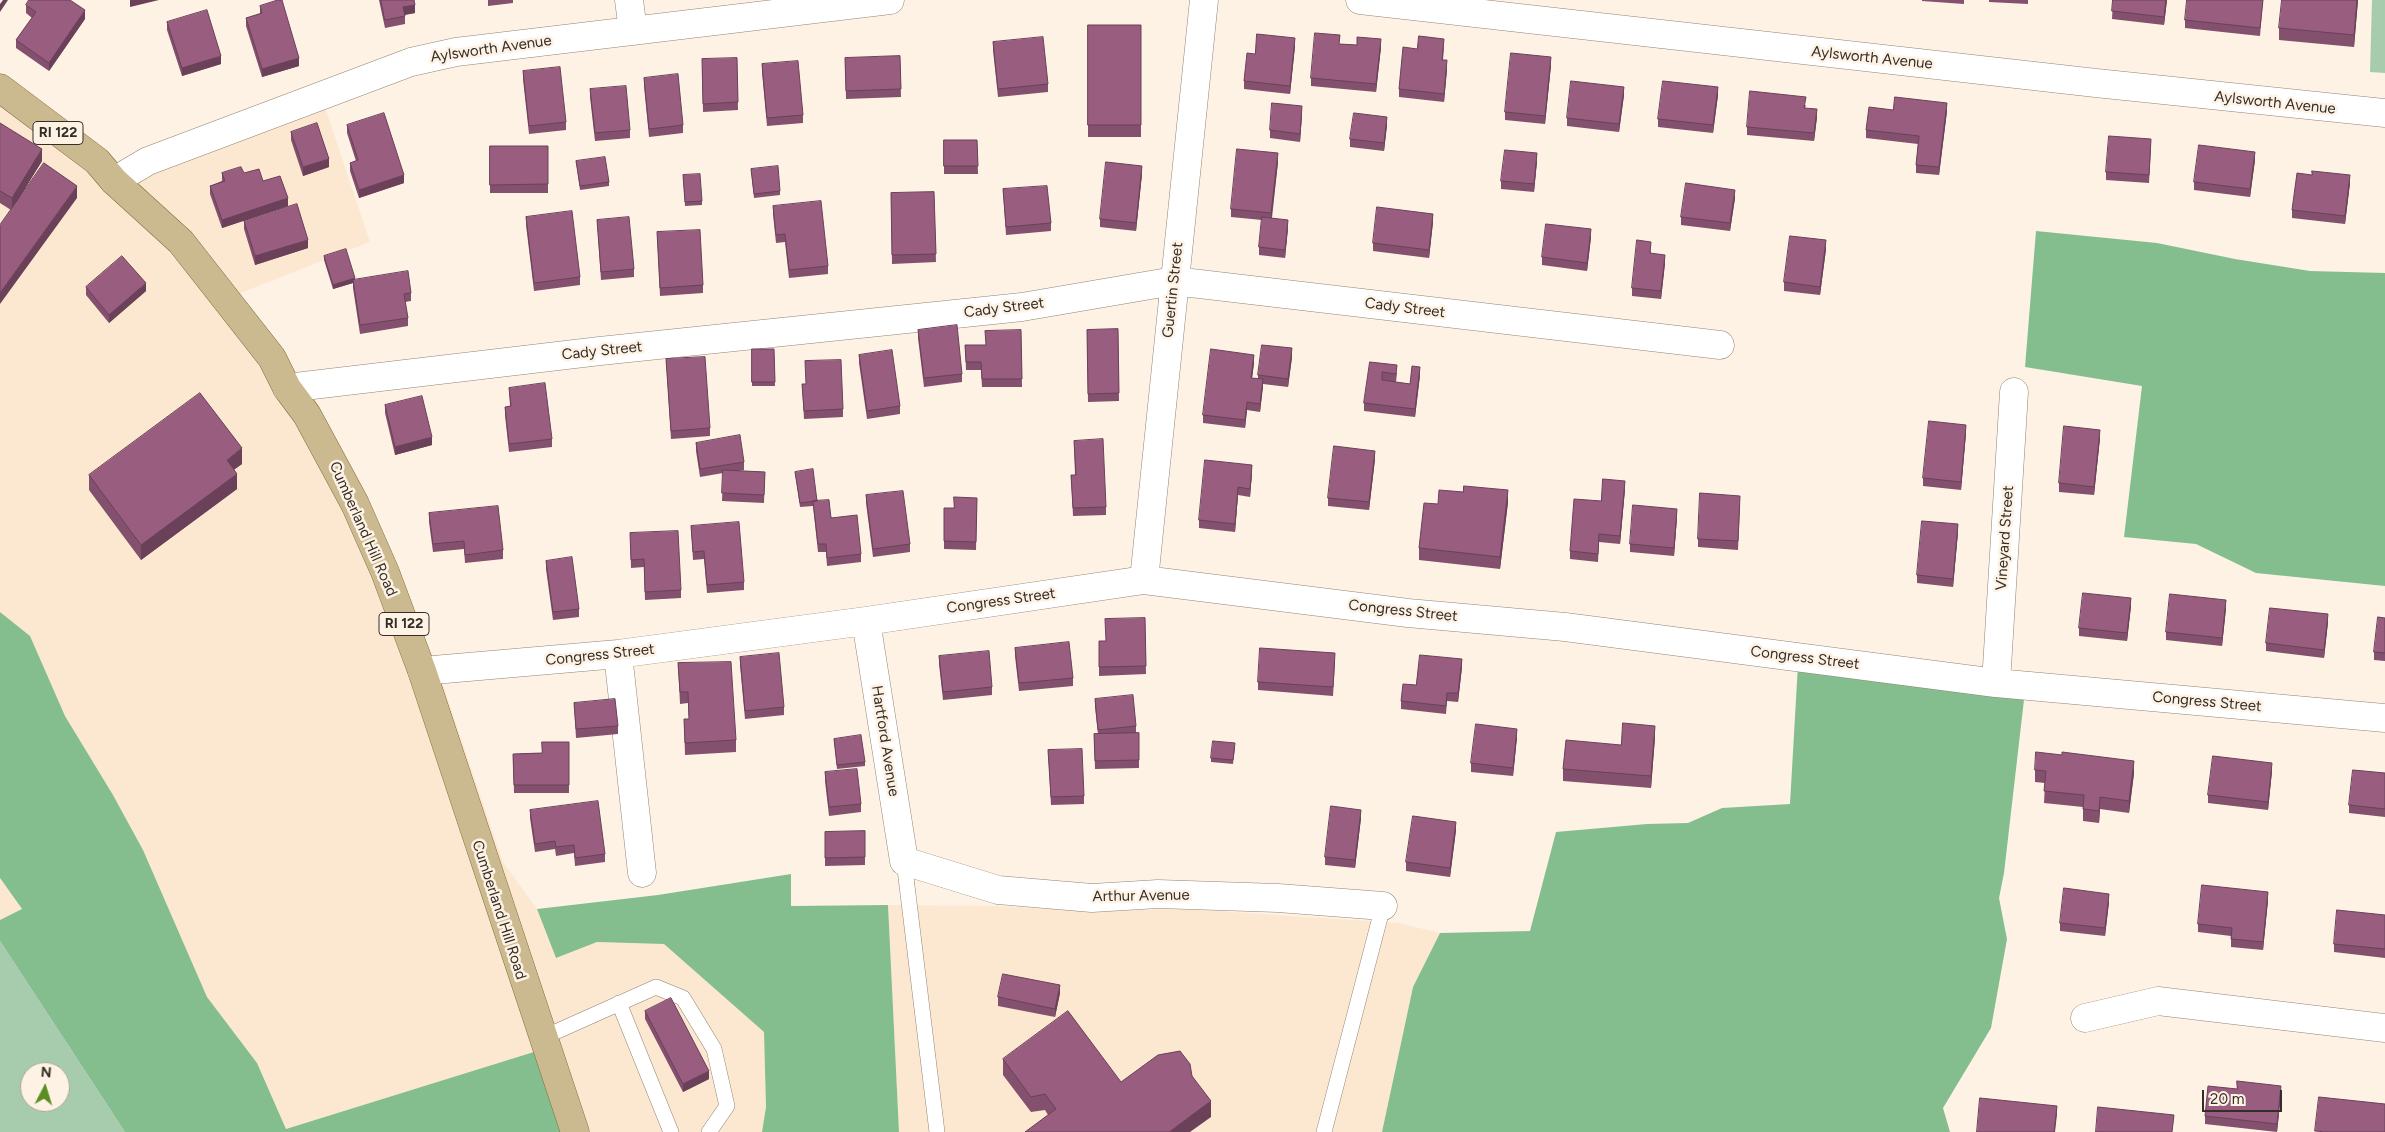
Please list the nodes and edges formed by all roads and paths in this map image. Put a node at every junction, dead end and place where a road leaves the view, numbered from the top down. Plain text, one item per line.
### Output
1 (629, 0) edge
2 (890, 0) edge
3 (1204, 0) edge
4 (1360, 0) edge
5 (633, 31) junction
6 (0, 88) edge
7 (2385, 113) edge
8 (114, 181) junction
9 (1174, 281) junction
10 (1720, 345) dead end
11 (287, 388) junction
12 (2014, 392) dead end
13 (1144, 580) junction
14 (866, 621) junction
15 (618, 654) junction
16 (422, 671) junction
17 (1996, 684) junction
18 (2385, 718) edge
19 (904, 861) junction
20 (642, 873) dead end
21 (1382, 906) joint
22 (619, 1002) junction
23 (2085, 1018) dead end
24 (2385, 1028) edge
25 (542, 1038) junction
26 (575, 1132) edge
27 (671, 1132) edge
28 (709, 1132) edge
29 (937, 1132) edge
30 (1324, 1132) edge

1 - 5 street
2 - 5 street, Aylsworth Avenue
3 - 9 street, Guertin Street
4 - 7 street, Aylsworth Avenue
5 - 8 street, Aylsworth Avenue
6 - 8 main road, Cumberland Hill Road / RI 122
8 - 11 main road, Cumberland Hill Road / RI 122
9 - 10 street, Cady Street
9 - 11 street, Cady Street
9 - 13 street, Guertin Street
11 - 16 main road, Cumberland Hill Road / RI 122
12 - 17 street, Vineyard Street
13 - 14 street, Congress Street
13 - 17 street, Congress Street
14 - 15 street, Congress Street
14 - 19 street, Hartford Avenue
15 - 16 street, Congress Street
15 - 20 street
16 - 25 main road, Cumberland Hill Road / RI 122
17 - 18 street, Congress Street
19 - 21 street, Arthur Avenue
19 - 29 lane
21 - 30 lane
22 - 25 lane
22 - 27 lane
22 - 28 lane
23 - 24 street
25 - 26 main road, Cumberland Hill Road / RI 122

